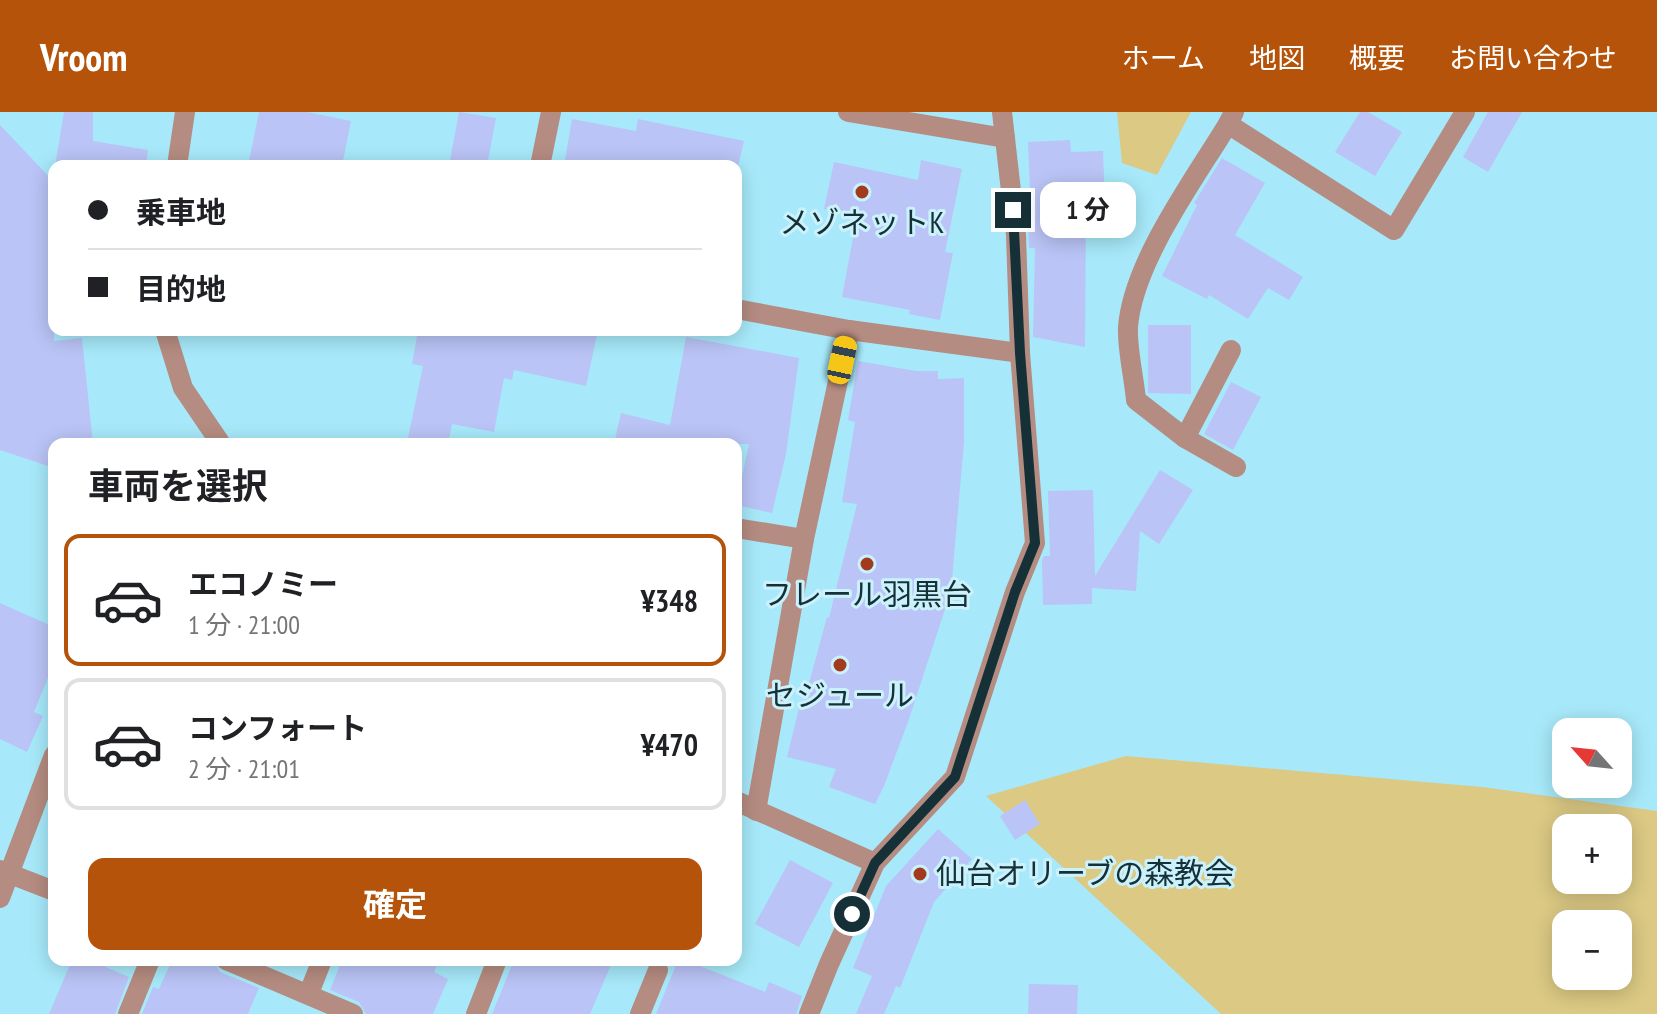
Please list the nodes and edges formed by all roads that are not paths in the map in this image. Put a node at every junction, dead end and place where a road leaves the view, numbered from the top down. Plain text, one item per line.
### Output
1 (185, 112) edge
2 (551, 112) edge
3 (848, 112) edge
4 (1002, 112) edge
5 (1465, 112) edge
6 (1231, 118) edge
7 (1005, 138) junction
8 (178, 160) edge
9 (541, 160) edge
10 (742, 310) edge
11 (849, 330) junction
12 (167, 336) edge
13 (1231, 350) dead end
14 (1020, 353) junction
15 (217, 438) edge
16 (1185, 438) junction
17 (1236, 467) dead end
18 (742, 529) edge
19 (804, 539) junction
20 (48, 769) edge
21 (742, 804) edge
22 (756, 811) junction
23 (875, 863) junction
24 (5, 872) edge
25 (48, 889) edge
26 (0, 898) edge
27 (148, 966) edge
28 (239, 966) edge
29 (322, 966) edge
30 (495, 966) edge
31 (658, 970) dead end
32 (319, 1004) edge
33 (128, 1014) edge
34 (353, 1014) edge
35 (476, 1014) edge
36 (640, 1014) edge
37 (809, 1014) edge

1 - 8 street
2 - 9 street
3 - 7 street
4 - 7 street
5 - 6 street
6 - 16 street
7 - 14 street
10 - 11 street
11 - 14 street
11 - 19 street
12 - 15 street
13 - 16 street
14 - 23 street
16 - 17 street
18 - 19 street
19 - 22 street
20 - 24 street
21 - 22 street
22 - 23 street
23 - 37 street
24 - 25 street
24 - 26 street
27 - 33 street
28 - 32 street
29 - 32 street
30 - 35 street
31 - 36 street
32 - 34 street

